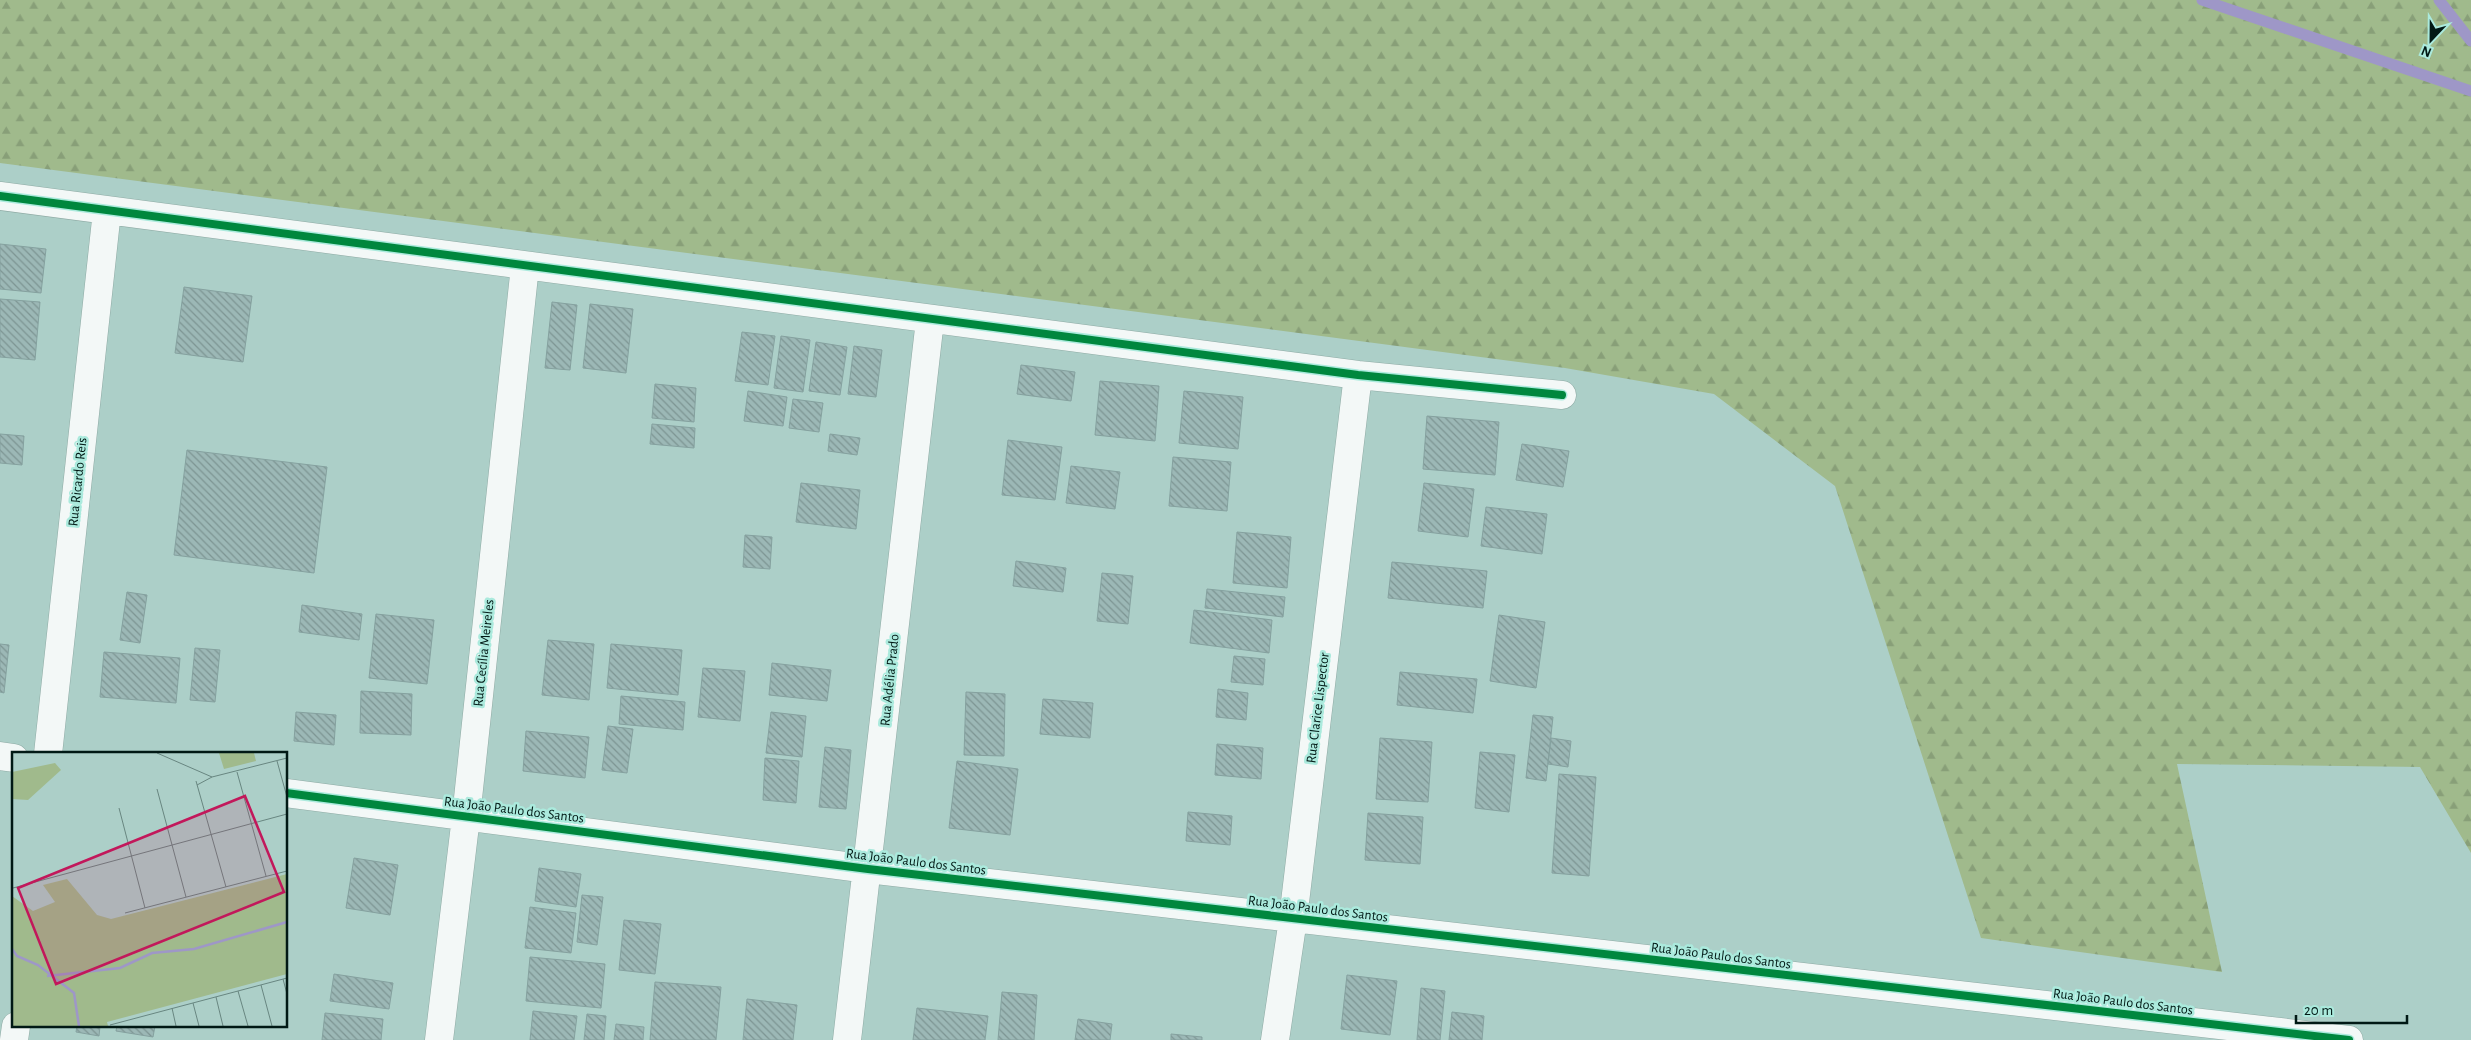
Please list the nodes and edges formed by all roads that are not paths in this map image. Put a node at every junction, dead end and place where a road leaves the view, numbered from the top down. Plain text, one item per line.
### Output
1 (0, 196) edge
2 (107, 211) junction
3 (525, 266) junction
4 (930, 320) junction
5 (1358, 375) junction
6 (1562, 394) dead end
7 (48, 752) edge
8 (288, 794) edge
9 (466, 817) junction
10 (868, 869) junction
11 (1293, 919) junction
12 (439, 1040) edge
13 (848, 1040) edge
14 (1275, 1040) edge
15 (2349, 1040) edge

1 - 2 street
2 - 3 street
2 - 7 street, Rua Ricardo Reis
3 - 4 street
3 - 9 street, Rua Cecília Meireles
4 - 5 street
4 - 10 street, Rua Adélia Prado
5 - 6 street
5 - 11 street, Rua Clarice Lispector
8 - 9 street, Rua João Paulo dos Santos
9 - 10 street, Rua João Paulo dos Santos
9 - 12 street, Rua Cecília Meireles
10 - 11 street, Rua João Paulo dos Santos
10 - 13 street, Rua Adélia Prado
11 - 14 street, Rua Clarice Lispector
11 - 15 street, Rua João Paulo dos Santos

